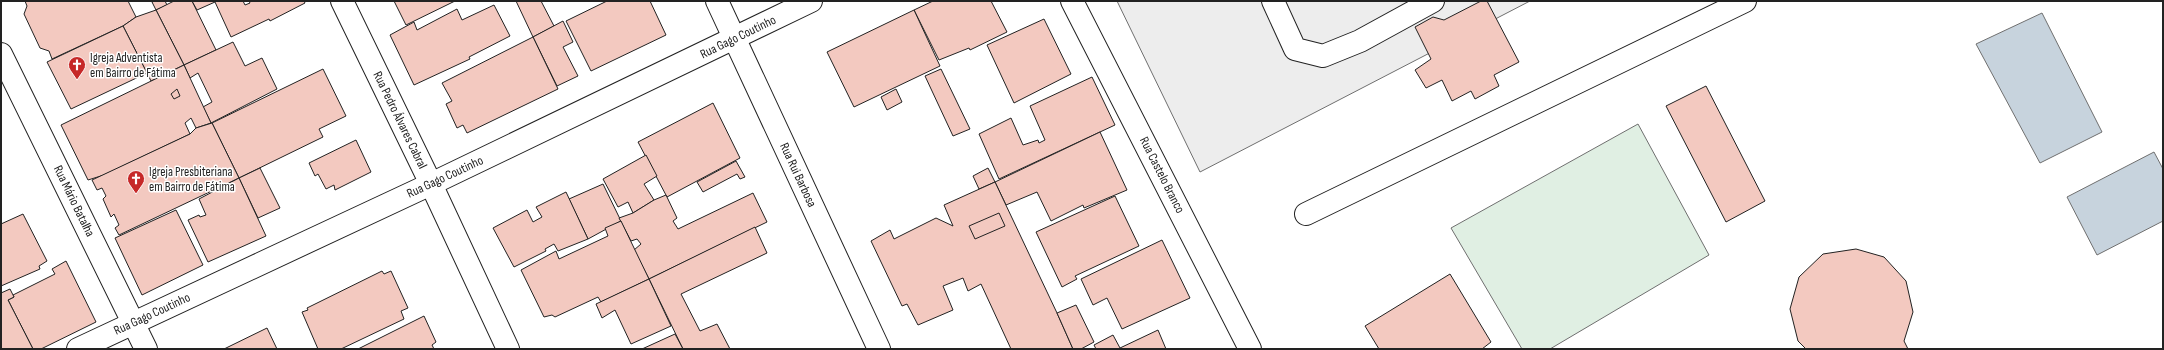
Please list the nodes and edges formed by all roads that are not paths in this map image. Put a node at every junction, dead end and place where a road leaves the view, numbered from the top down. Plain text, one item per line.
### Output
1 (342, 1) edge
2 (717, 1) edge
3 (811, 1) edge
4 (1072, 1) edge
5 (1273, 1) edge
6 (1433, 1) edge
7 (1745, 1) edge
8 (734, 40) junction
9 (1, 54) edge
10 (431, 184) junction
11 (1306, 214) dead end
12 (133, 323) junction
13 (78, 349) edge
14 (146, 349) edge
15 (508, 349) edge
16 (879, 349) edge
17 (1250, 349) edge

1 - 10 street, Rua Pedro Álvares Cabral
2 - 8 street, Rua Rui Barbosa
3 - 8 street, Rua Gago Coutinho
4 - 17 street, Rua Castelo Branco
5 - 6 street
7 - 11 street
8 - 10 street, Rua Gago Coutinho
8 - 16 street, Rua Rui Barbosa
9 - 12 street, Rua Mário Batalha
10 - 12 street, Rua Gago Coutinho
10 - 15 street, Rua Pedro Álvares Cabral
12 - 13 street, Rua Gago Coutinho
12 - 14 street, Rua Mário Batalha

